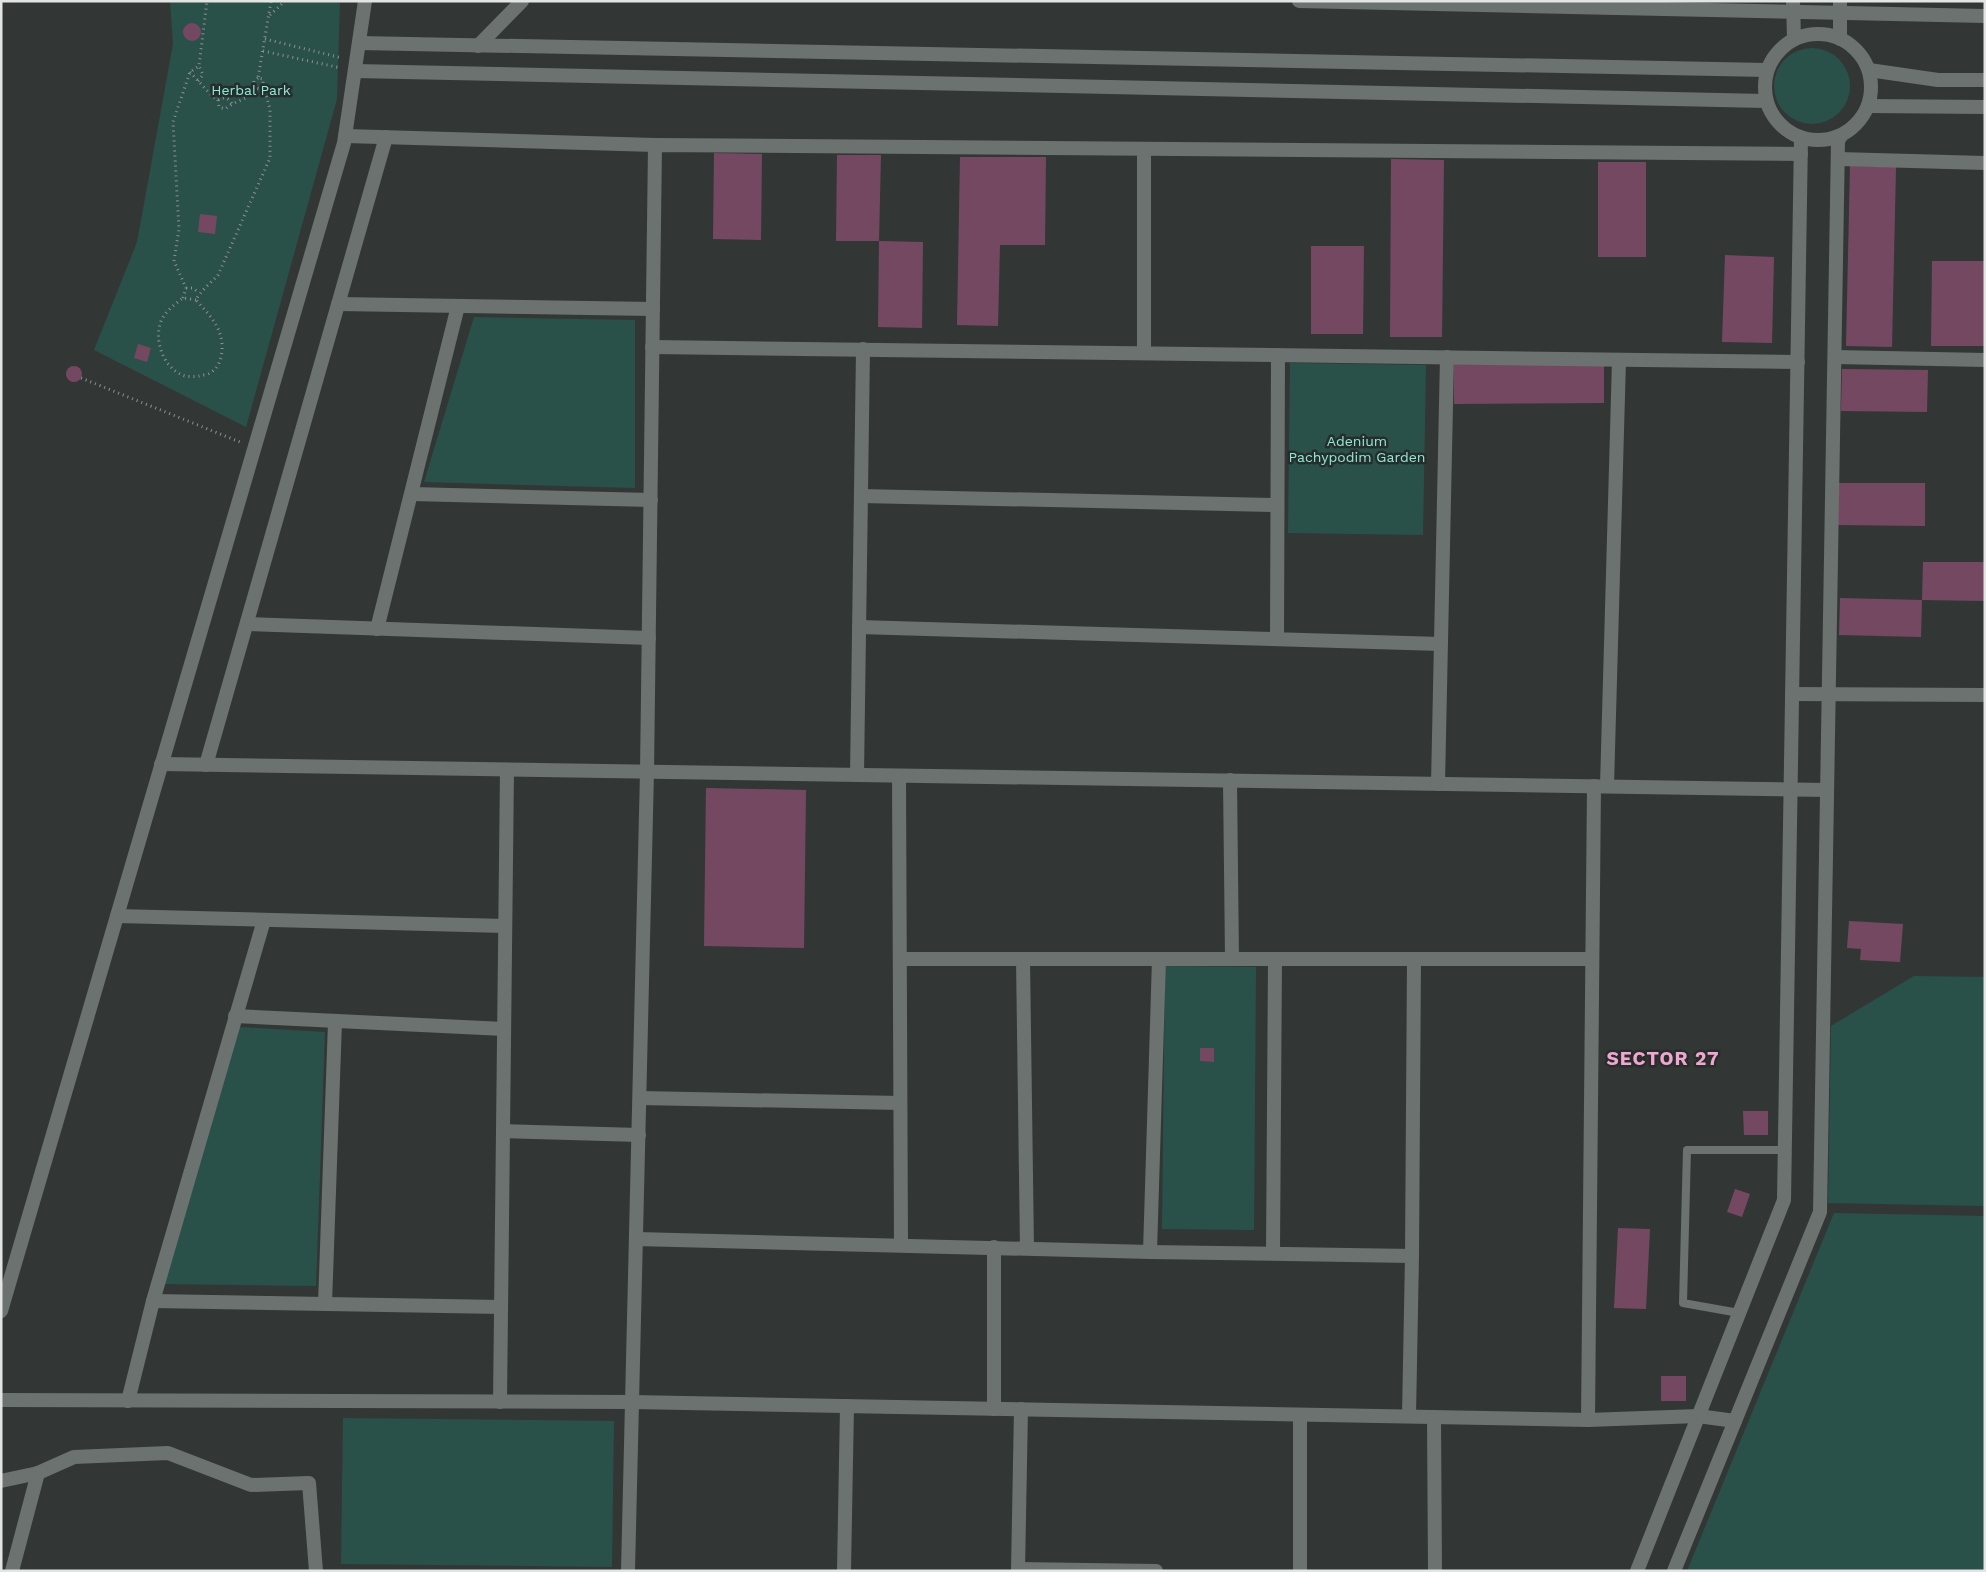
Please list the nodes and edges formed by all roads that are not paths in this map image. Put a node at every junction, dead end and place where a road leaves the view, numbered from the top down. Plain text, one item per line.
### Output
1 (364, 1) edge
2 (522, 1) edge
3 (1299, 1) edge
4 (1793, 7) edge
5 (1840, 7) edge
6 (1985, 16) edge
7 (1794, 39) junction
8 (1840, 39) junction
9 (359, 43) junction
10 (478, 46) junction
11 (356, 65) junction
12 (1767, 70) junction
13 (1869, 70) junction
14 (1985, 80) edge
15 (1765, 101) junction
16 (1868, 106) junction
17 (1985, 107) edge
18 (345, 136) junction
19 (1841, 136) junction
20 (386, 137) junction
21 (1801, 138) junction
22 (655, 145) junction
23 (1144, 149) junction
24 (1801, 154) junction
25 (1838, 159) junction
26 (1985, 163) edge
27 (338, 304) junction
28 (458, 306) junction
29 (653, 309) junction
30 (652, 347) junction
31 (864, 349) junction
32 (1144, 353) junction
33 (1278, 355) junction
34 (1447, 357) junction
35 (1835, 357) junction
36 (1619, 360) junction
37 (1985, 360) edge
38 (1798, 362) junction
39 (412, 494) junction
40 (861, 496) junction
41 (651, 500) junction
42 (1278, 505) junction
43 (247, 624) junction
44 (859, 627) junction
45 (378, 629) junction
46 (649, 638) junction
47 (1277, 639) junction
48 (1442, 644) junction
49 (1792, 694) junction
50 (1829, 695) junction
51 (1985, 695) edge
52 (161, 764) junction
53 (206, 765) junction
54 (507, 770) junction
55 (648, 772) junction
56 (857, 775) junction
57 (899, 776) junction
58 (1230, 780) junction
59 (1438, 784) junction
60 (1601, 786) junction
61 (1791, 789) junction
62 (1827, 790) junction
63 (117, 916) junction
64 (264, 920) junction
65 (505, 926) junction
66 (900, 959) junction
67 (1023, 959) junction
68 (1159, 959) junction
69 (1232, 959) junction
70 (1275, 959) junction
71 (1414, 959) junction
72 (1592, 959) junction
73 (234, 1016) junction
74 (335, 1022) junction
75 (504, 1029) junction
76 (640, 1098) junction
77 (900, 1103) junction
78 (503, 1131) junction
79 (639, 1135) junction
80 (1785, 1150) junction
81 (636, 1239) junction
82 (901, 1245) junction
83 (994, 1247) junction
84 (1027, 1248) junction
85 (1150, 1252) junction
86 (1273, 1253) junction
87 (1412, 1256) junction
88 (153, 1301) junction
89 (325, 1304) junction
90 (501, 1306) junction
91 (1, 1310) edge
92 (1739, 1312) junction
93 (1, 1400) edge
94 (128, 1401) junction
95 (500, 1402) junction
96 (632, 1402) junction
97 (847, 1406) junction
98 (994, 1409) junction
99 (1022, 1410) junction
100 (1300, 1414) junction
101 (1409, 1416) junction
102 (1698, 1416) junction
103 (1434, 1417) junction
104 (1588, 1420) junction
105 (1735, 1420) junction
106 (38, 1473) junction
107 (1, 1481) edge
108 (1018, 1570) edge
109 (12, 1571) edge
110 (316, 1571) edge
111 (628, 1571) edge
112 (844, 1571) edge
113 (1156, 1571) edge
114 (1300, 1571) edge
115 (1435, 1571) edge
116 (1637, 1571) edge
117 (1674, 1571) edge

1 - 9 street
2 - 10 street
3 - 4 street
4 - 5 street
4 - 7 street
5 - 6 street
5 - 8 street
7 - 8 street
7 - 12 street
8 - 13 street
9 - 10 street
9 - 11 street
10 - 12 street
11 - 15 street
11 - 18 street
12 - 15 street
13 - 14 street
13 - 16 street
15 - 21 street
16 - 17 street
16 - 19 street
18 - 20 street
18 - 52 street
19 - 21 street
19 - 25 street
20 - 22 street
20 - 27 street
21 - 24 street
22 - 23 street
22 - 29 street
23 - 24 street
23 - 32 street
24 - 38 street
25 - 26 street
25 - 35 street
27 - 28 street
27 - 43 street
28 - 29 street
28 - 39 street
29 - 30 street
30 - 31 street
30 - 41 street
31 - 32 street
31 - 40 street
32 - 33 street
33 - 34 street
33 - 42 street
34 - 36 street
34 - 48 street
35 - 37 street
35 - 50 street
36 - 38 street
36 - 60 street
38 - 49 street
39 - 41 street
39 - 45 street
40 - 42 street
40 - 44 street
41 - 46 street
42 - 47 street
43 - 45 street
43 - 53 street
44 - 47 street
44 - 56 street
45 - 46 street
46 - 55 street
47 - 48 street
48 - 59 street
49 - 50 street
49 - 61 street
50 - 51 street
50 - 62 street
52 - 53 street
52 - 63 street
53 - 54 street
54 - 55 street
54 - 65 street
55 - 56 street
55 - 76 street
56 - 57 street
57 - 58 street
57 - 66 street
58 - 59 street
58 - 69 street
59 - 60 street
60 - 61 street
60 - 72 street
61 - 62 street
61 - 80 street
62 - 105 street
63 - 64 street
63 - 91 street
64 - 65 street
64 - 73 street
65 - 75 street
66 - 67 street
66 - 77 street
67 - 68 street
67 - 84 street
68 - 69 street
68 - 85 street
69 - 70 street
70 - 71 street
70 - 86 street
71 - 72 street
71 - 87 street
72 - 104 street
73 - 74 street
73 - 88 street
74 - 75 street
74 - 89 street
75 - 78 street
76 - 77 street
76 - 79 street
77 - 82 street
78 - 79 street
78 - 90 street
79 - 81 street
80 - 92 street
80 - 92 lane
81 - 82 street
81 - 96 street
82 - 83 street
83 - 84 street
83 - 98 street
84 - 85 street
85 - 86 street
86 - 87 street
87 - 101 street
88 - 89 street
88 - 94 street
89 - 90 street
90 - 95 street
92 - 102 street
93 - 94 street
94 - 95 street
95 - 96 street
96 - 97 street
96 - 111 street
97 - 98 street
97 - 112 street
98 - 99 street
99 - 100 street
99 - 108 street
100 - 101 street
100 - 114 street
101 - 103 street
102 - 104 street
102 - 105 street
102 - 116 street
103 - 104 street
103 - 115 street
105 - 117 street
106 - 107 street
106 - 109 street
106 - 110 street
108 - 113 street

